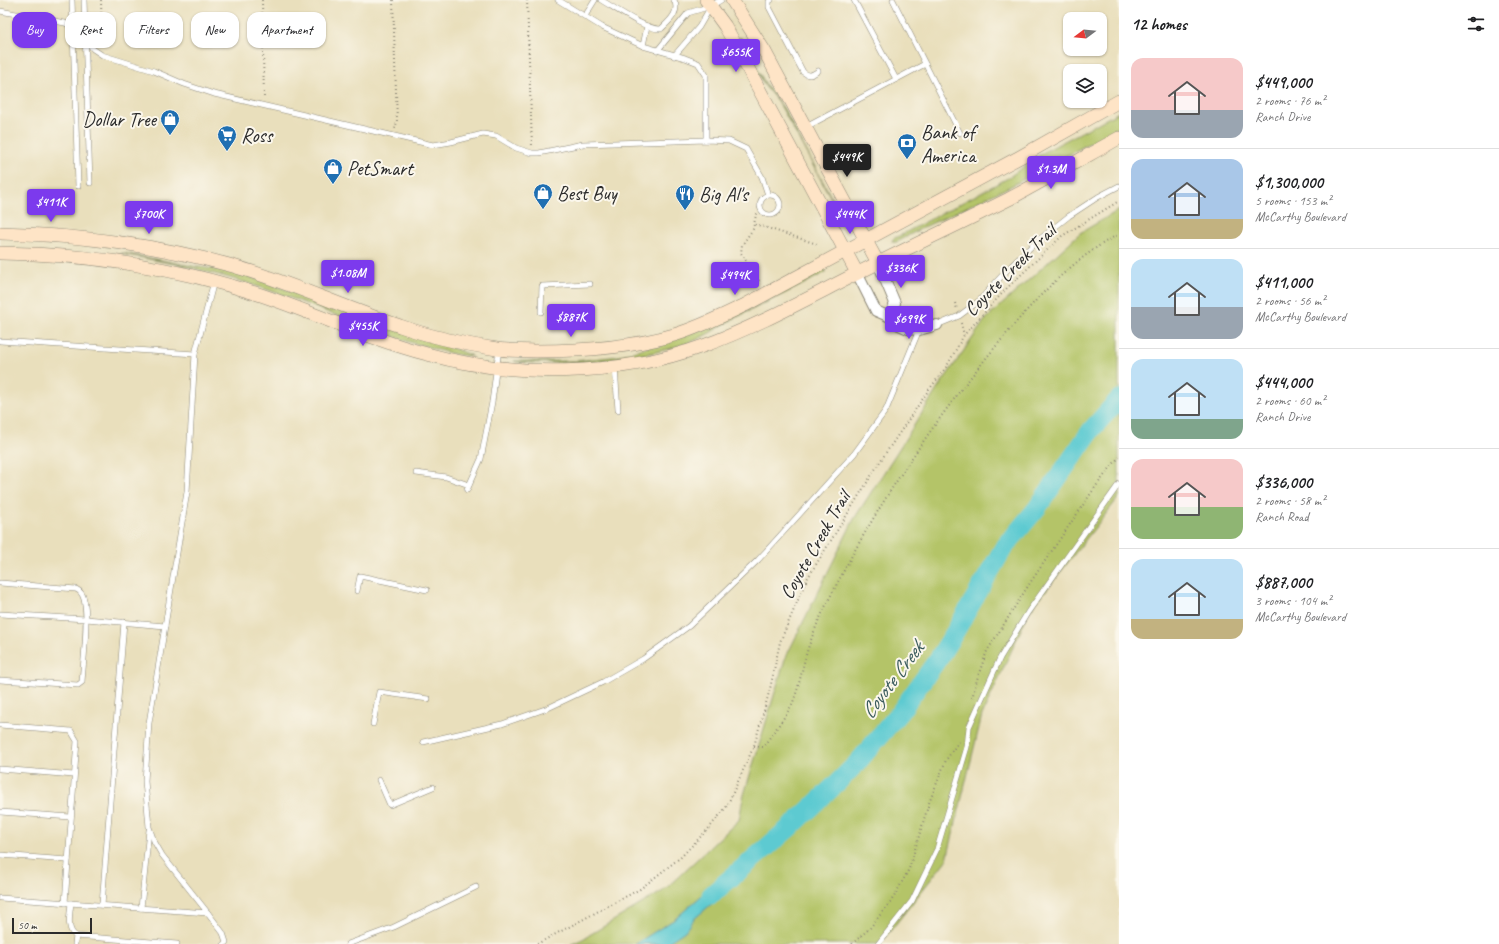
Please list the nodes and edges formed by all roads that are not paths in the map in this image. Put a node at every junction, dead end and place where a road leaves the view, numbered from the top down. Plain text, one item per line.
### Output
1 (72, 0) edge
2 (84, 0) edge
3 (560, 0) edge
4 (595, 0) edge
5 (601, 0) edge
6 (674, 0) edge
7 (732, 0) edge
8 (771, 0) edge
9 (854, 0) edge
10 (894, 0) edge
11 (713, 2) edge
12 (0, 11) edge
13 (72, 12) edge
14 (84, 12) edge
15 (585, 16) junction
16 (65, 23) edge
17 (647, 26) junction
18 (643, 46) junction
19 (74, 48) edge
20 (85, 48) edge
21 (92, 48) edge
22 (657, 51) junction
23 (674, 56) junction
24 (925, 64) junction
25 (818, 71) dead end
26 (896, 79) junction
27 (1119, 101) edge
28 (805, 127) junction
29 (960, 133) dead end
30 (1119, 138) edge
31 (706, 140) junction
32 (90, 183) dead end
33 (78, 186) dead end
34 (1119, 186) edge
35 (768, 195) junction
36 (0, 233) edge
37 (866, 240) junction
38 (845, 251) junction
39 (0, 253) edge
40 (878, 263) junction
41 (857, 273) junction
42 (214, 281) junction
43 (590, 284) dead end
44 (541, 312) dead end
45 (890, 317) junction
46 (937, 325) joint
47 (919, 330) junction
48 (0, 341) edge
49 (499, 349) junction
50 (195, 354) junction
51 (615, 366) junction
52 (497, 367) junction
53 (618, 410) dead end
54 (416, 473) dead end
55 (1119, 484) edge
56 (0, 583) edge
57 (427, 590) dead end
58 (357, 591) dead end
59 (0, 614) edge
60 (86, 619) junction
61 (124, 622) junction
62 (165, 626) junction
63 (0, 680) edge
64 (428, 699) dead end
65 (373, 724) dead end
66 (0, 725) edge
67 (423, 742) dead end
68 (0, 769) edge
69 (74, 775) junction
70 (379, 780) dead end
71 (433, 788) dead end
72 (0, 812) edge
73 (71, 817) junction
74 (149, 827) junction
75 (0, 854) edge
76 (68, 860) junction
77 (476, 887) dead end
78 (0, 898) edge
79 (65, 903) junction
80 (71, 903) junction
81 (102, 906) junction
82 (141, 908) junction
83 (208, 913) junction
84 (76, 936) junction
85 (75, 944) edge
86 (178, 944) edge
87 (224, 944) edge
88 (348, 944) edge
89 (878, 944) edge

1 - 13 lane
2 - 14 lane
3 - 15 lane
4 - 15 lane
5 - 17 lane
6 - 17 lane
7 - 28 main road
8 - 25 lane
9 - 26 lane
10 - 24 lane
11 - 22 lane
11 - 23 lane
11 - 38 main road
12 - 16 lane
15 - 18 lane
17 - 18 lane
18 - 22 lane
19 - 33 lane
20 - 32 lane
21 - 31 lane
22 - 23 lane
23 - 31 lane
24 - 26 lane
24 - 29 lane
26 - 28 lane
27 - 37 main road
28 - 37 main road
30 - 40 main road
31 - 35 lane
34 - 46 lane
35 - 35 lane
36 - 49 main road
37 - 38 main road
37 - 40 main road
38 - 41 main road
38 - 49 main road
39 - 42 main road
40 - 41 main road
40 - 45 street
41 - 45 street
41 - 51 main road
42 - 50 lane
42 - 52 main road
43 - 44 lane
45 - 47 street
46 - 47 street
47 - 67 lane
48 - 50 lane
49 - 52 lane
50 - 62 lane
51 - 52 main road
51 - 53 lane
52 - 54 lane
55 - 89 lane
56 - 60 lane
57 - 58 lane
59 - 60 lane
60 - 61 lane
60 - 63 lane
61 - 62 lane
61 - 81 lane
62 - 74 lane
64 - 65 lane
66 - 69 lane
68 - 69 lane
69 - 73 lane
70 - 71 lane
72 - 73 lane
73 - 76 lane
74 - 82 lane
74 - 83 lane
75 - 76 lane
76 - 79 lane
77 - 88 lane
78 - 79 lane
79 - 80 lane
80 - 81 lane
80 - 84 lane
81 - 82 lane
82 - 83 lane
83 - 87 lane
84 - 85 lane
84 - 86 lane

